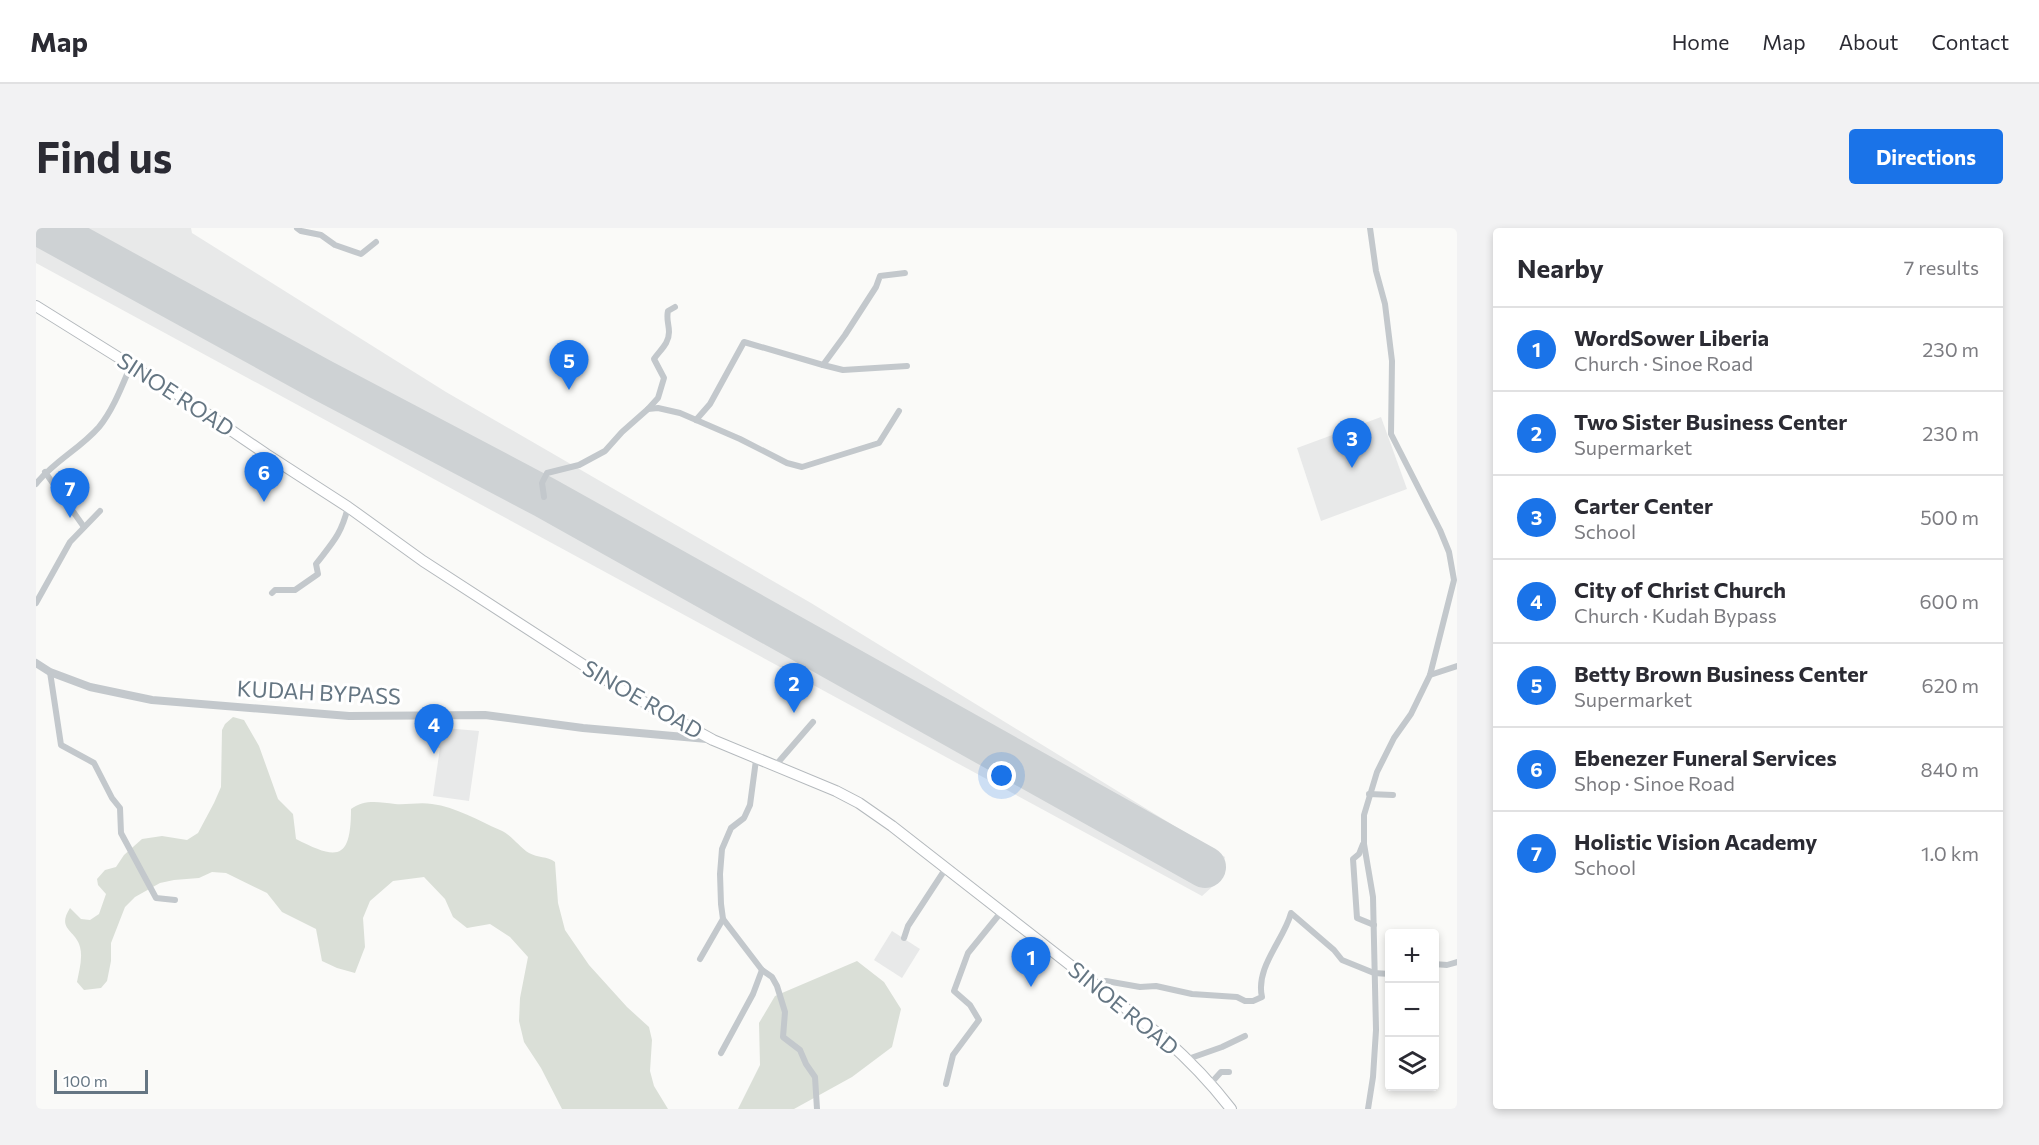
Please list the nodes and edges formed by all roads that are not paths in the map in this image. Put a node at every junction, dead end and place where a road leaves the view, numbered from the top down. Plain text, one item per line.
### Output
1 (297, 228) edge
2 (1370, 228) edge
3 (376, 242) dead end
4 (905, 273) dead end
5 (36, 306) edge
6 (675, 307) dead end
7 (131, 365) junction
8 (823, 365) junction
9 (907, 366) dead end
10 (648, 409) junction
11 (899, 411) dead end
12 (696, 420) junction
13 (45, 472) junction
14 (36, 484) edge
15 (544, 497) dead end
16 (348, 507) junction
17 (100, 511) dead end
18 (84, 526) junction
19 (272, 593) dead end
20 (36, 603) edge
21 (36, 663) edge
22 (1457, 666) edge
23 (50, 672) junction
24 (1430, 675) junction
25 (813, 722) dead end
26 (713, 740) junction
27 (756, 759) junction
28 (775, 767) junction
29 (1369, 794) junction
30 (1393, 795) dead end
31 (1364, 844) junction
32 (946, 868) junction
33 (175, 900) dead end
34 (1002, 911) junction
35 (723, 919) junction
36 (1374, 925) junction
37 (904, 938) dead end
38 (700, 959) dead end
39 (1457, 962) edge
40 (1439, 964) edge
41 (762, 970) junction
42 (1374, 973) junction
43 (1385, 974) edge
44 (1094, 984) junction
45 (1245, 1036) dead end
46 (721, 1053) dead end
47 (1188, 1059) junction
48 (1229, 1072) dead end
49 (1211, 1083) junction
50 (946, 1084) dead end
51 (817, 1109) edge
52 (1231, 1109) edge
53 (1368, 1109) edge

1 - 3 street
2 - 24 street
4 - 8 street
5 - 7 highway, SINOE ROAD
6 - 10 street
7 - 13 street
7 - 16 highway, SINOE ROAD
8 - 9 street
8 - 12 street
10 - 12 street
10 - 15 street
11 - 12 street
13 - 14 street
13 - 18 street
16 - 19 street
16 - 26 highway, SINOE ROAD
17 - 18 street
18 - 20 street
21 - 23 street, KUDAH BYPASS
22 - 24 street
23 - 26 street, KUDAH BYPASS
23 - 33 street
24 - 29 street
25 - 28 street
26 - 27 highway, SINOE ROAD
27 - 28 highway, SINOE ROAD
27 - 35 street
28 - 32 highway, SINOE ROAD
29 - 30 street
29 - 31 street
31 - 36 street
31 - 36 street
32 - 34 highway, SINOE ROAD
32 - 37 street
34 - 44 highway, SINOE ROAD
34 - 50 street
35 - 38 street
35 - 41 street
36 - 42 street
39 - 40 street
41 - 46 street
41 - 51 street
42 - 43 street
42 - 44 street
42 - 53 street
44 - 47 highway, SINOE ROAD
45 - 47 street
47 - 49 highway, SINOE ROAD
48 - 49 street
49 - 52 highway, SINOE ROAD

